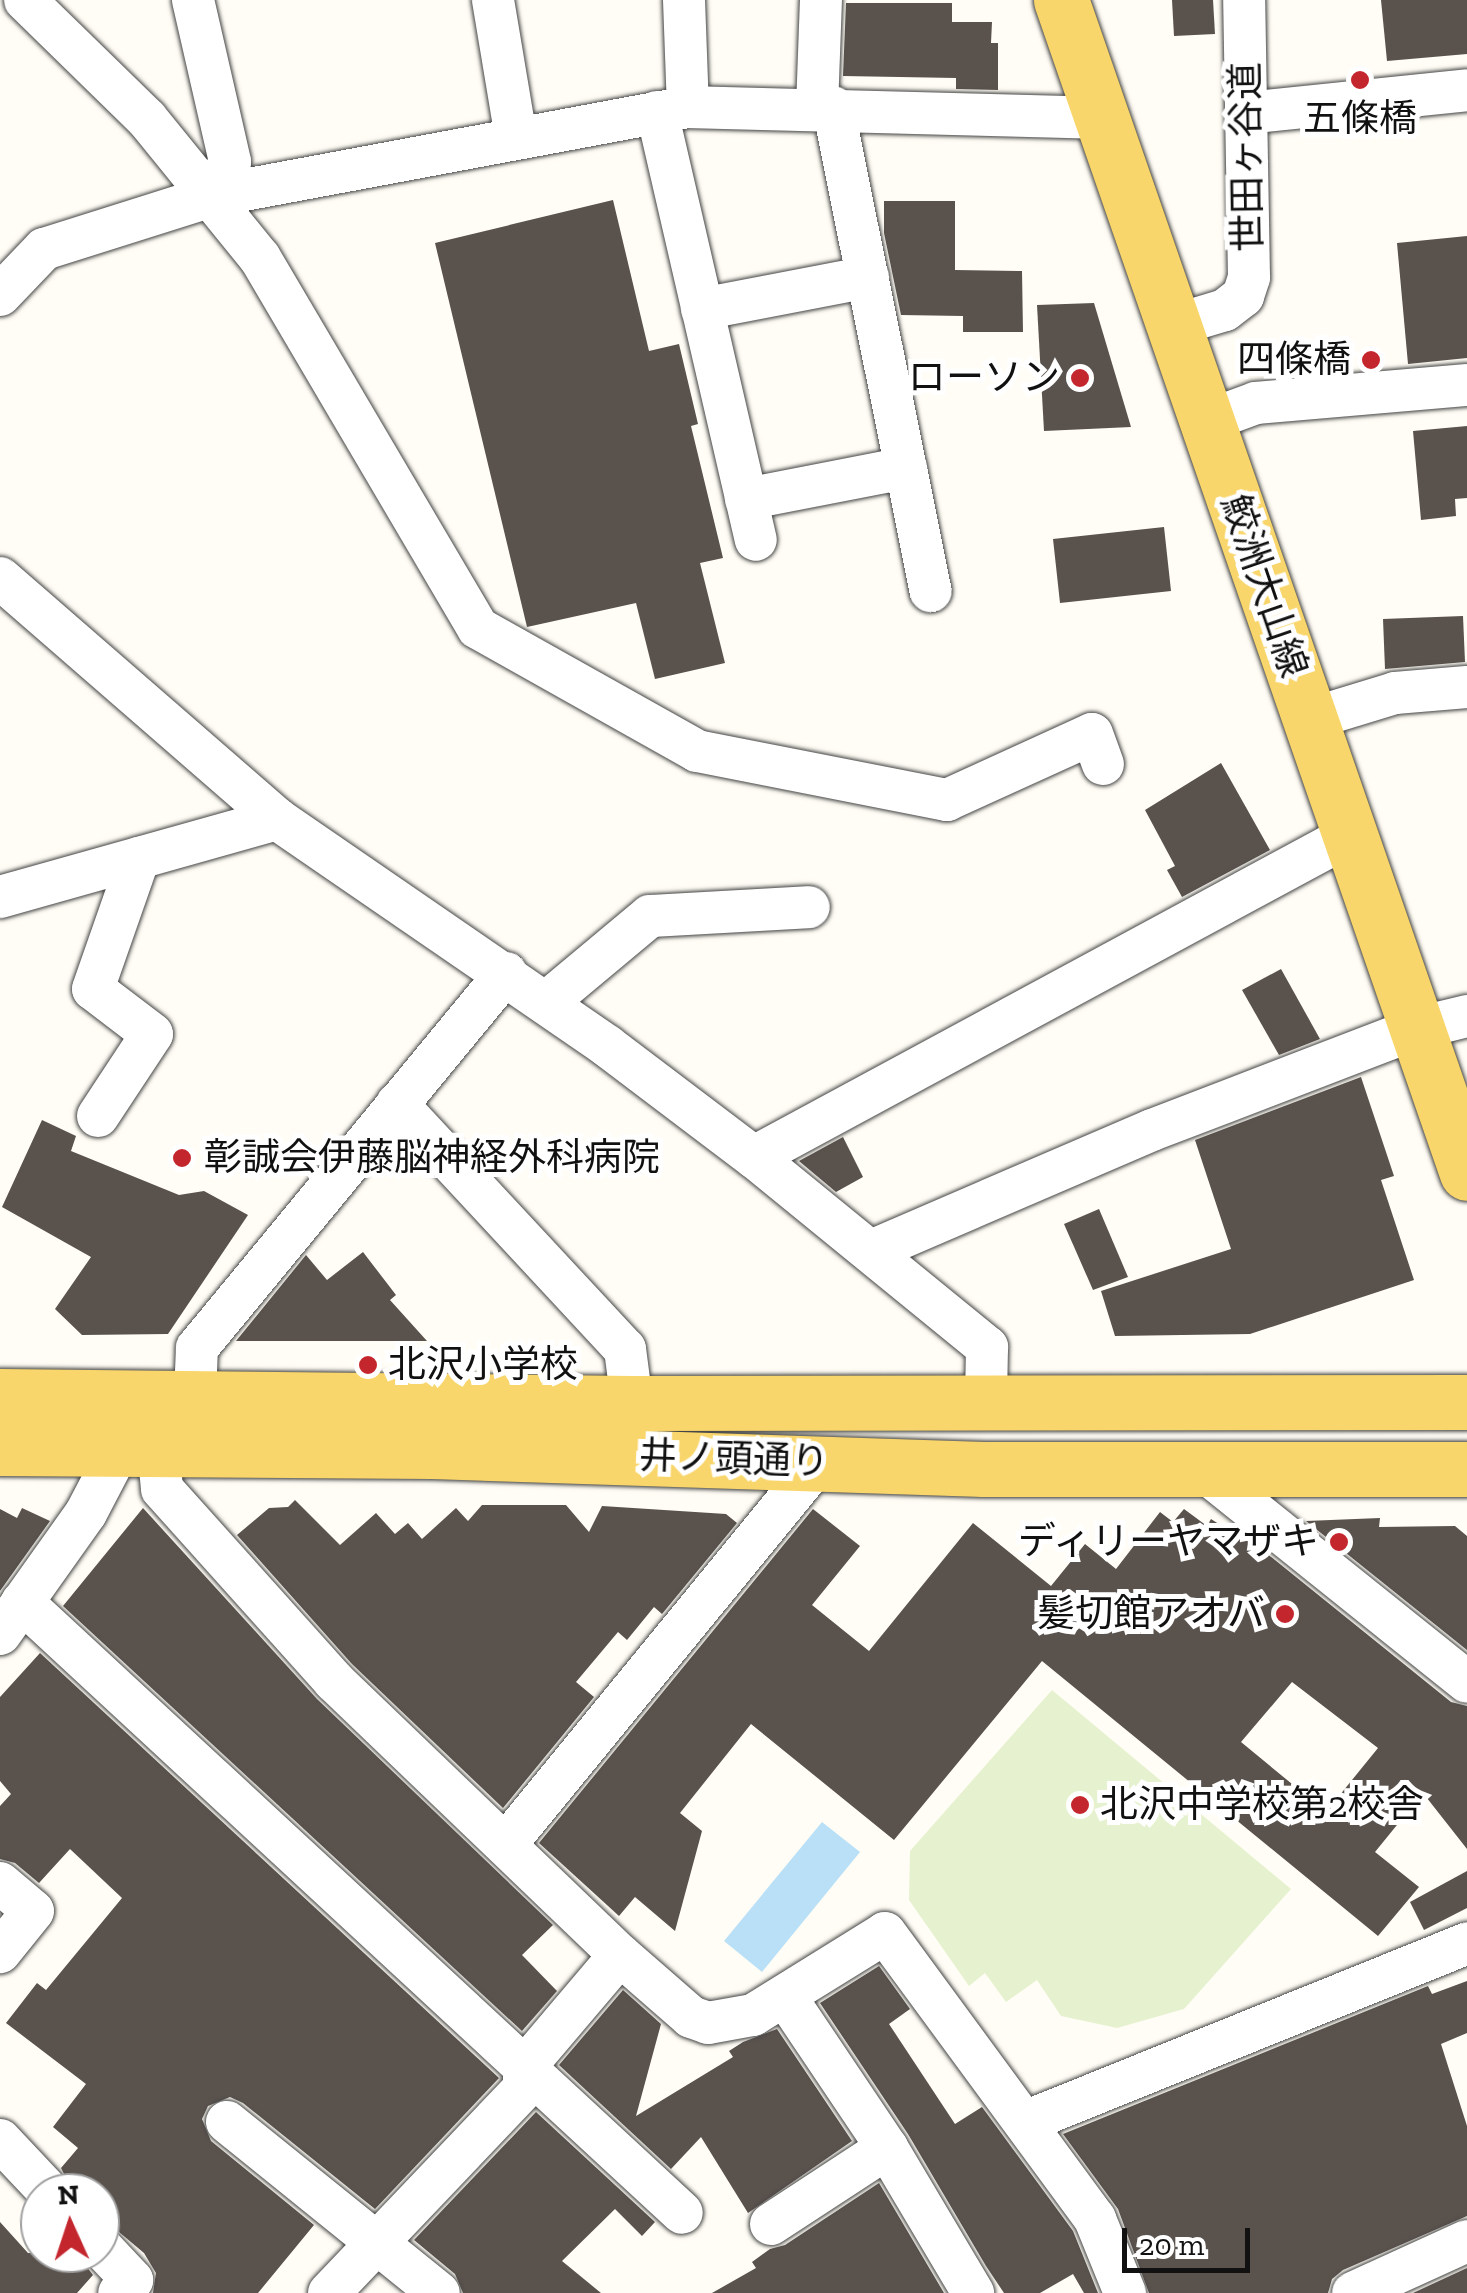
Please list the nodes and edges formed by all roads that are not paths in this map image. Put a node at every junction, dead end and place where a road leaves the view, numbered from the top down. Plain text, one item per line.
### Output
1 (25, 0) edge
2 (192, 0) edge
3 (493, 0) edge
4 (684, 0) edge
5 (821, 0) edge
6 (1061, 0) edge
7 (1244, 0) edge
8 (1467, 90) edge
9 (825, 108) junction
10 (672, 109) junction
11 (1246, 112) junction
12 (1103, 118) junction
13 (516, 137) junction
14 (212, 196) junction
15 (868, 276) junction
16 (0, 295) edge
17 (702, 309) junction
18 (1172, 326) junction
19 (1467, 385) edge
20 (1207, 422) junction
21 (906, 468) junction
22 (746, 498) junction
23 (756, 540) dead end
24 (0, 578) edge
25 (931, 590) dead end
26 (1467, 687) edge
27 (1310, 719) junction
28 (1103, 764) dead end
29 (277, 818) junction
30 (1350, 835) junction
31 (139, 858) junction
32 (0, 897) edge
33 (810, 906) dead end
34 (506, 973) junction
35 (547, 1002) junction
36 (1442, 1022) edge
37 (396, 1104) junction
38 (98, 1116) dead end
39 (754, 1157) junction
40 (1467, 1173) edge
41 (871, 1251) junction
42 (195, 1395) junction
43 (0, 1396) edge
44 (986, 1400) junction
45 (1467, 1402) edge
46 (632, 1404) junction
47 (0, 1448) edge
48 (138, 1450) junction
49 (820, 1462) junction
50 (1467, 1470) edge
51 (1204, 1471) junction
52 (11, 1618) edge
53 (1467, 1682) edge
54 (506, 1844) junction
55 (0, 1883) edge
56 (1467, 1944) edge
57 (0, 1952) edge
58 (620, 1955) junction
59 (785, 1996) junction
60 (524, 2068) junction
61 (227, 2122) dead end
62 (1026, 2122) junction
63 (0, 2140) edge
64 (887, 2148) junction
65 (31, 2173) edge
66 (682, 2213) dead end
67 (771, 2224) dead end
68 (1467, 2242) edge
69 (376, 2245) junction
70 (120, 2267) edge
71 (1396, 2284) edge
72 (119, 2293) edge
73 (329, 2293) edge
74 (438, 2293) edge
75 (973, 2293) edge
76 (1125, 2293) edge
77 (1352, 2293) edge

1 - 14 street
2 - 14 street
3 - 13 street
4 - 10 street
5 - 9 street
6 - 12 main road, 鮫洲大山線
7 - 11 street, 世田ヶ谷道
8 - 11 street
9 - 10 street
9 - 12 street
9 - 15 street
10 - 13 street
10 - 17 street
11 - 18 street, 世田ヶ谷道
12 - 18 main road, 鮫洲大山線
13 - 14 street
14 - 16 street
14 - 28 street
15 - 17 street
15 - 21 street
17 - 22 street
18 - 20 main road, 鮫洲大山線
19 - 20 street
20 - 27 main road, 鮫洲大山線
21 - 22 street
21 - 25 street
22 - 23 street
24 - 29 street
26 - 27 street
27 - 30 main road, 鮫洲大山線
29 - 31 street
29 - 34 street
30 - 36 main road, 鮫洲大山線
30 - 39 street
31 - 32 street
31 - 38 street
33 - 35 street
34 - 35 street
34 - 37 street
35 - 39 street
36 - 40 main road, 鮫洲大山線
36 - 41 street
37 - 42 street
37 - 46 street
39 - 41 street
41 - 44 street
42 - 43 main road, 井ノ頭通り
42 - 46 main road, 井ノ頭通り
44 - 45 main road, 井ノ頭通り
44 - 46 main road, 井ノ頭通り
47 - 48 main road, 井ノ頭通り
48 - 49 main road, 井ノ頭通り
48 - 52 street
48 - 54 street
49 - 51 main road, 井ノ頭通り
49 - 54 street
50 - 51 main road, 井ノ頭通り
51 - 53 street
52 - 60 street
54 - 58 street
55 - 57 street
56 - 62 street
58 - 59 street
58 - 60 street
59 - 62 street
59 - 64 street
60 - 66 street
60 - 69 street
61 - 69 street
62 - 76 street
63 - 65 street
64 - 67 street
64 - 75 street
68 - 71 street
69 - 73 street
69 - 74 street
70 - 72 street
71 - 77 street

